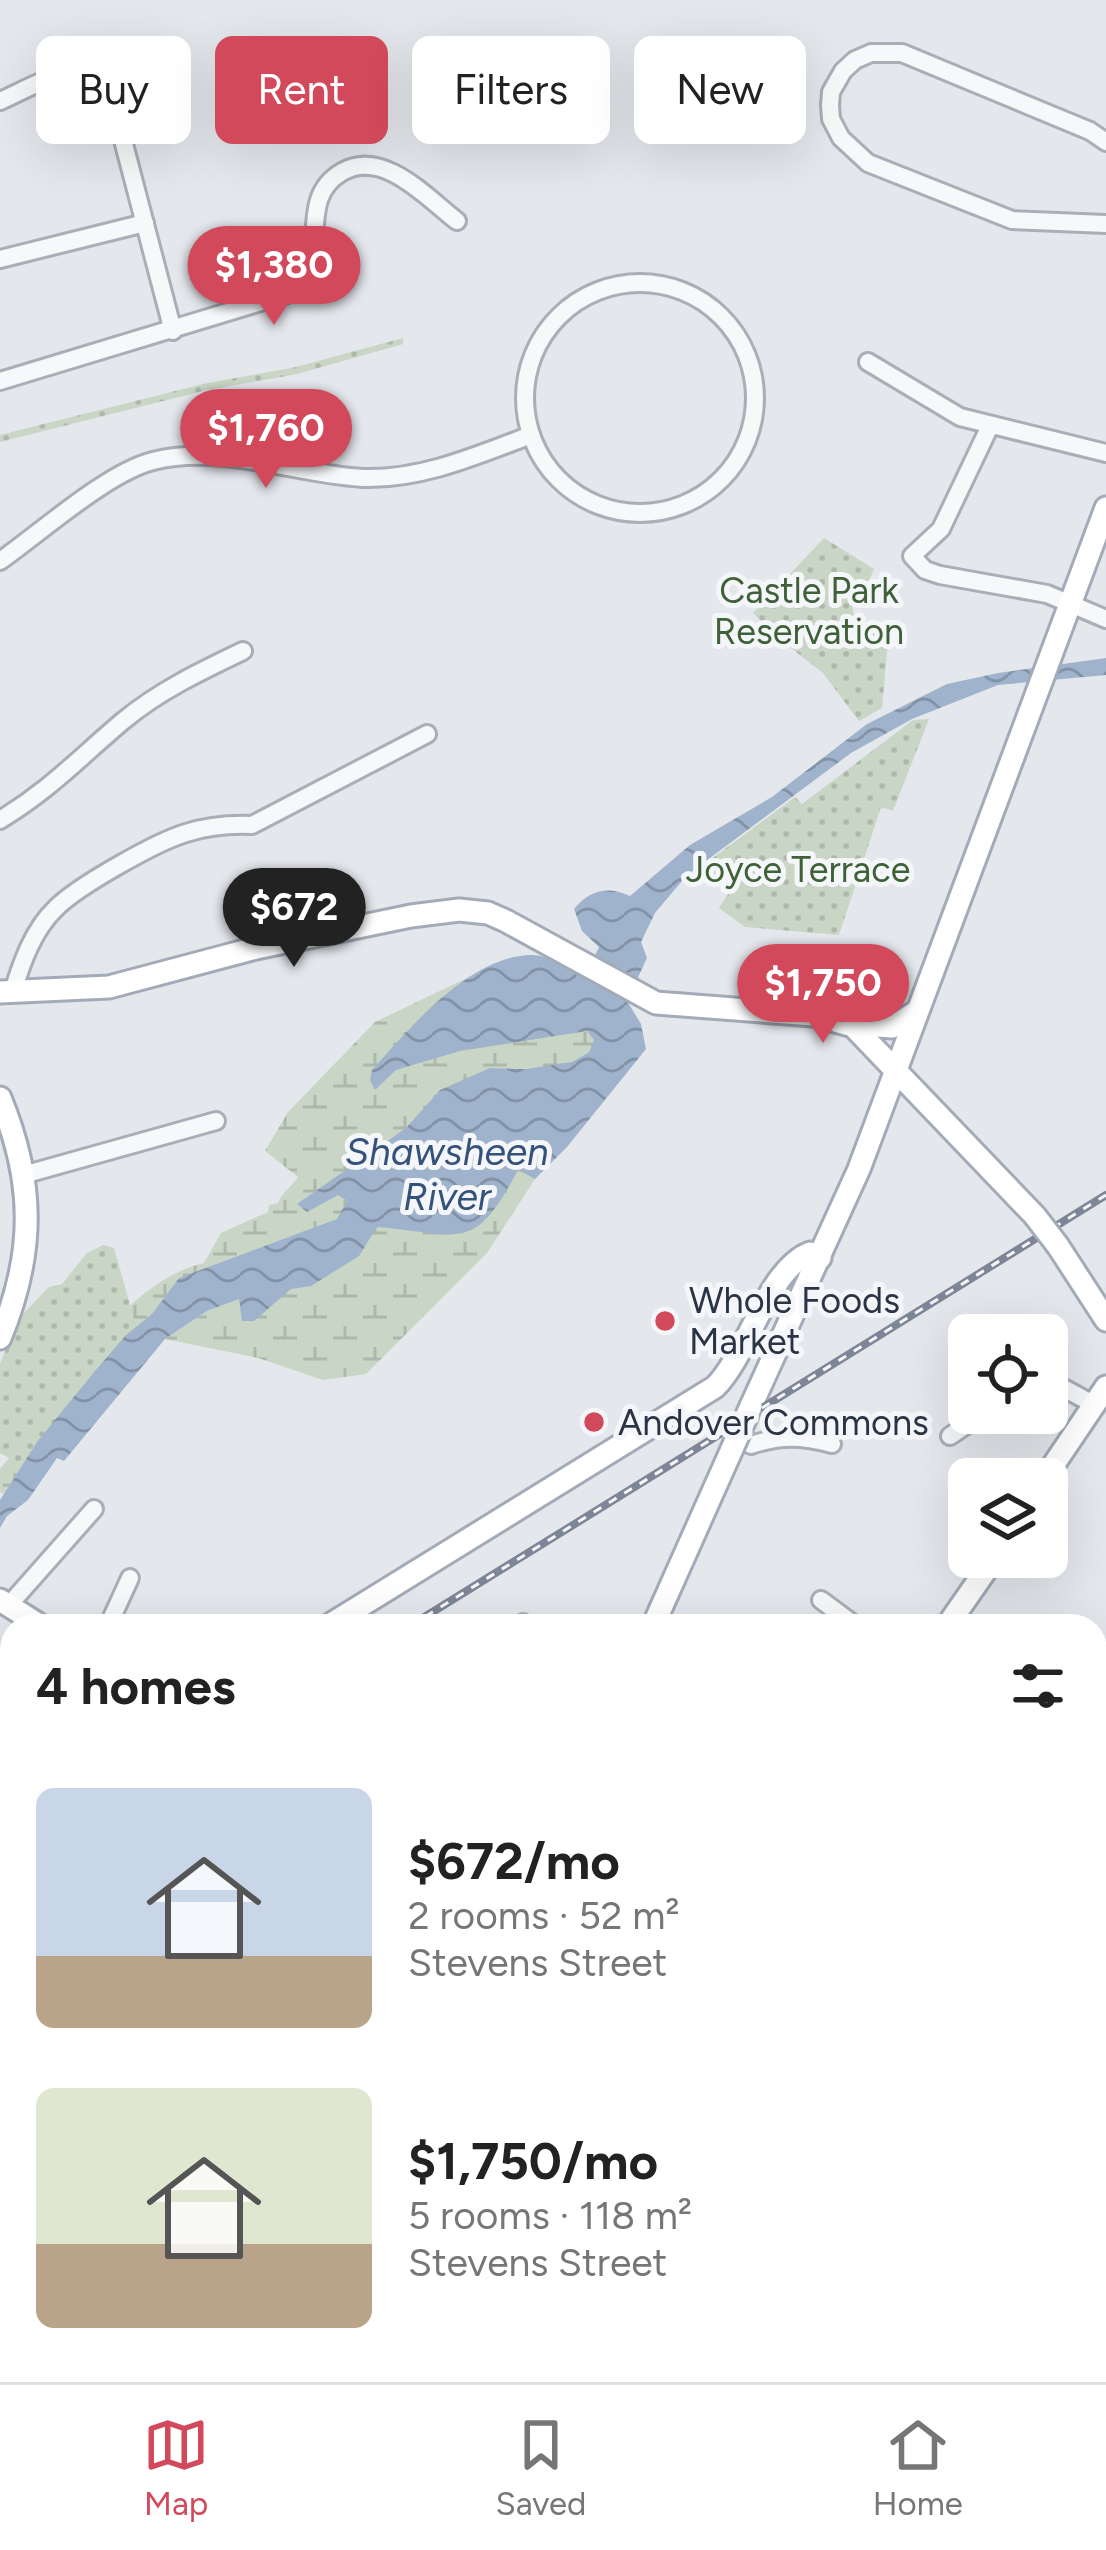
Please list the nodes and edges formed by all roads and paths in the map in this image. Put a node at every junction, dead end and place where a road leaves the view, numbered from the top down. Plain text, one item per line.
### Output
1 (0, 101) edge
2 (1106, 142) edge
3 (458, 221) dead end
4 (145, 223) junction
5 (1106, 224) edge
6 (0, 259) edge
7 (172, 331) junction
8 (868, 362) dead end
9 (0, 380) edge
10 (990, 426) junction
11 (531, 436) junction
12 (1106, 453) edge
13 (1106, 508) edge
14 (0, 561) edge
15 (1072, 602) junction
16 (1106, 619) edge
17 (243, 651) dead end
18 (427, 734) dead end
19 (0, 820) edge
20 (7, 992) edge
21 (917, 1012) junction
22 (850, 1024) junction
23 (895, 1072) junction
24 (0, 1098) edge
25 (216, 1121) dead end
26 (23, 1175) junction
27 (820, 1258) junction
28 (9, 1288) edge
29 (1106, 1320) edge
30 (0, 1338) edge
31 (1068, 1385) edge
32 (1100, 1395) edge
33 (953, 1434) edge
34 (950, 1436) dead end
35 (734, 1444) junction
36 (832, 1444) dead end
37 (1058, 1458) edge
38 (94, 1509) dead end
39 (130, 1578) dead end
40 (980, 1578) edge
41 (820, 1600) dead end
42 (5, 1602) edge
43 (114, 1614) edge
44 (347, 1614) edge
45 (658, 1614) edge
46 (839, 1614) edge
47 (955, 1614) edge

1 - 4 street
2 - 5 street
3 - 7 street
4 - 6 street
4 - 7 street
7 - 9 street
8 - 10 street
10 - 12 street
10 - 15 street
11 - 11 street
11 - 14 street
13 - 15 main road
15 - 16 street
15 - 21 main road
17 - 19 street
18 - 20 street
20 - 22 main road
21 - 22 main road
21 - 23 main road
22 - 23 main road
23 - 27 main road
23 - 29 main road, bridge
24 - 26 main road
25 - 26 street
26 - 28 main road
27 - 35 main road, bridge
27 - 44 main road
28 - 30 main road
31 - 32 street
32 - 37 main road
33 - 34 street
35 - 36 street
35 - 45 main road
38 - 42 street
39 - 43 street
40 - 47 main road
41 - 46 street

